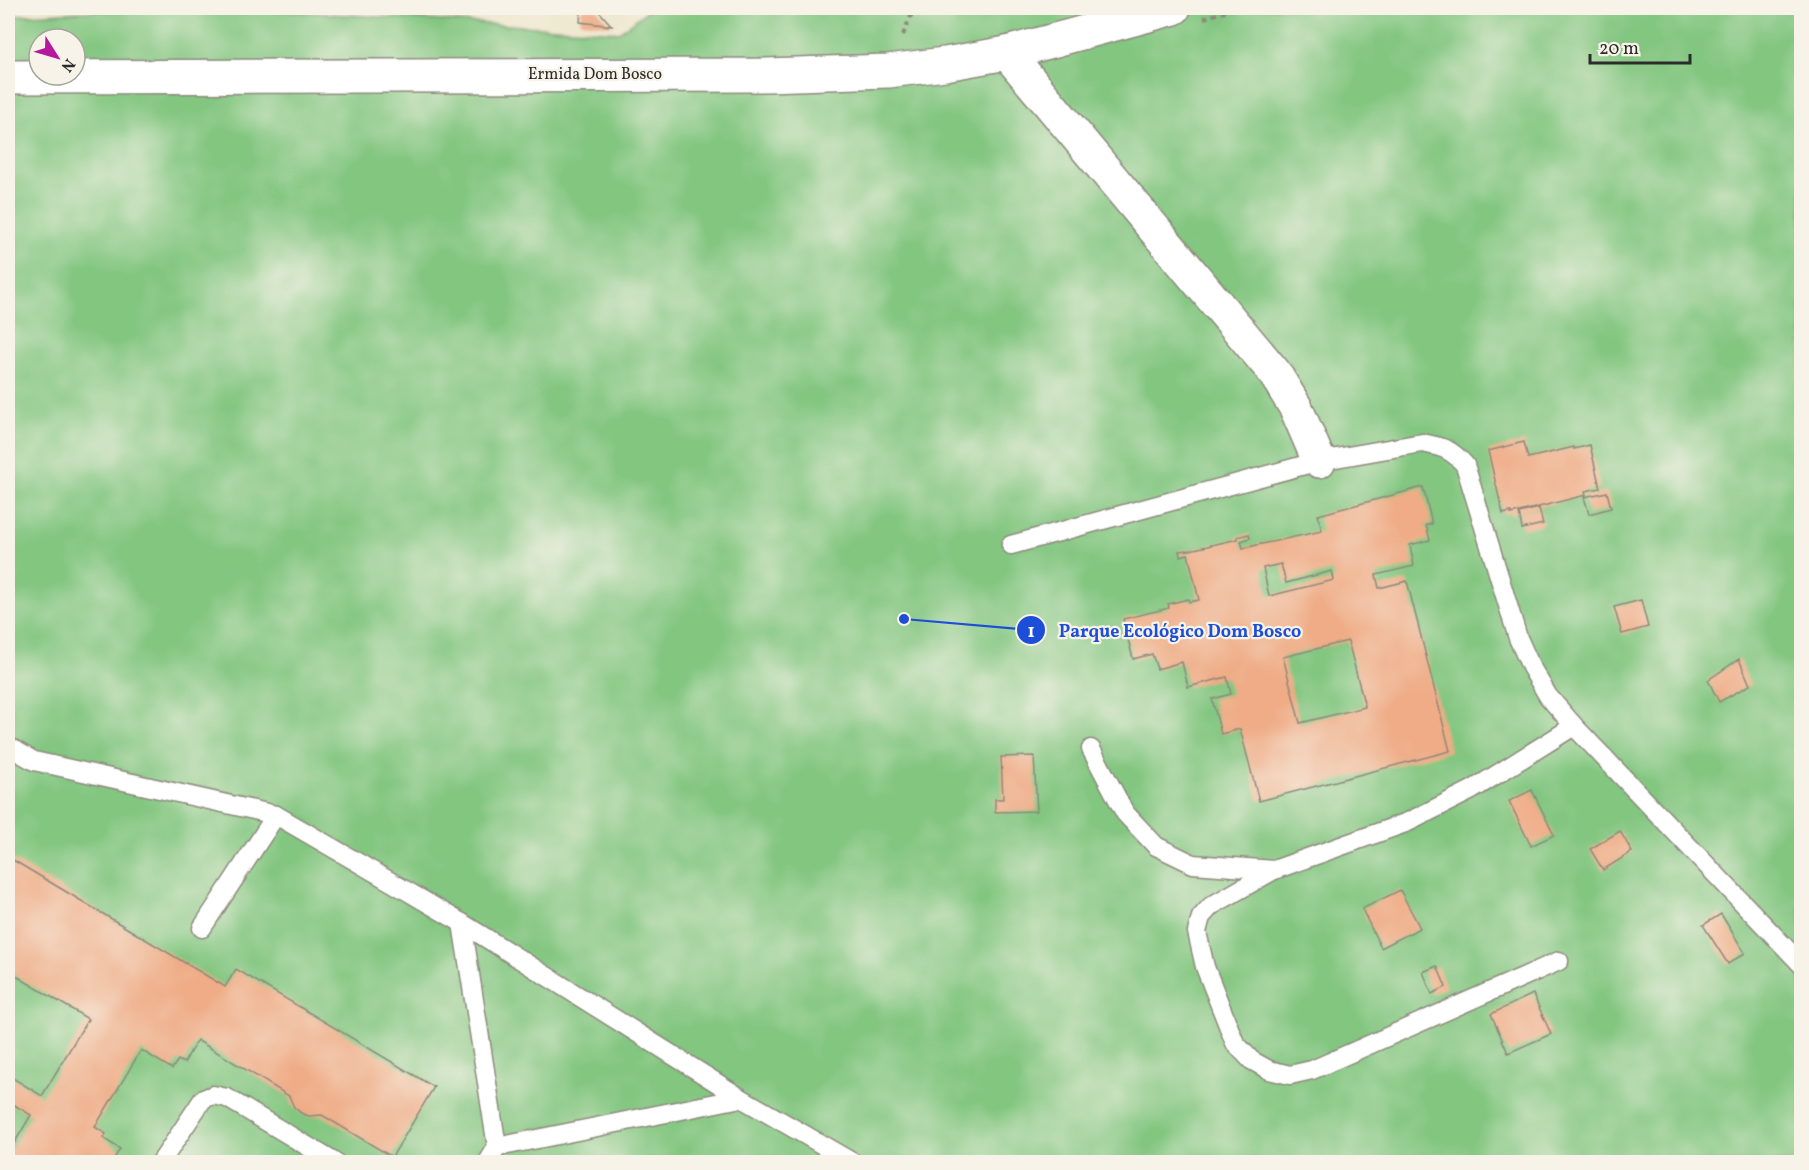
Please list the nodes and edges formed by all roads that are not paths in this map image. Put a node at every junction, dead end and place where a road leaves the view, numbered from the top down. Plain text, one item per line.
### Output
1 (1174, 8) edge
2 (1008, 53) junction
3 (8, 77) edge
4 (1319, 461) junction
5 (1011, 545) dead end
6 (1574, 726) junction
7 (8, 746) edge
8 (1091, 749) dead end
9 (276, 815) junction
10 (1274, 870) junction
11 (462, 923) junction
12 (202, 928) dead end
13 (1559, 961) dead end
14 (1802, 965) edge
15 (741, 1098) junction
16 (492, 1155) edge
17 (162, 1162) edge
18 (333, 1162) edge
19 (852, 1162) edge

1 - 2 street, Ermida Dom Bosco
2 - 3 street, Ermida Dom Bosco
2 - 4 street
4 - 5 lane
4 - 6 lane
6 - 10 lane
6 - 14 lane
7 - 9 lane
8 - 10 lane
9 - 11 lane
9 - 12 lane
10 - 13 lane
11 - 15 lane
11 - 16 lane
15 - 16 lane
15 - 19 lane
17 - 18 lane

